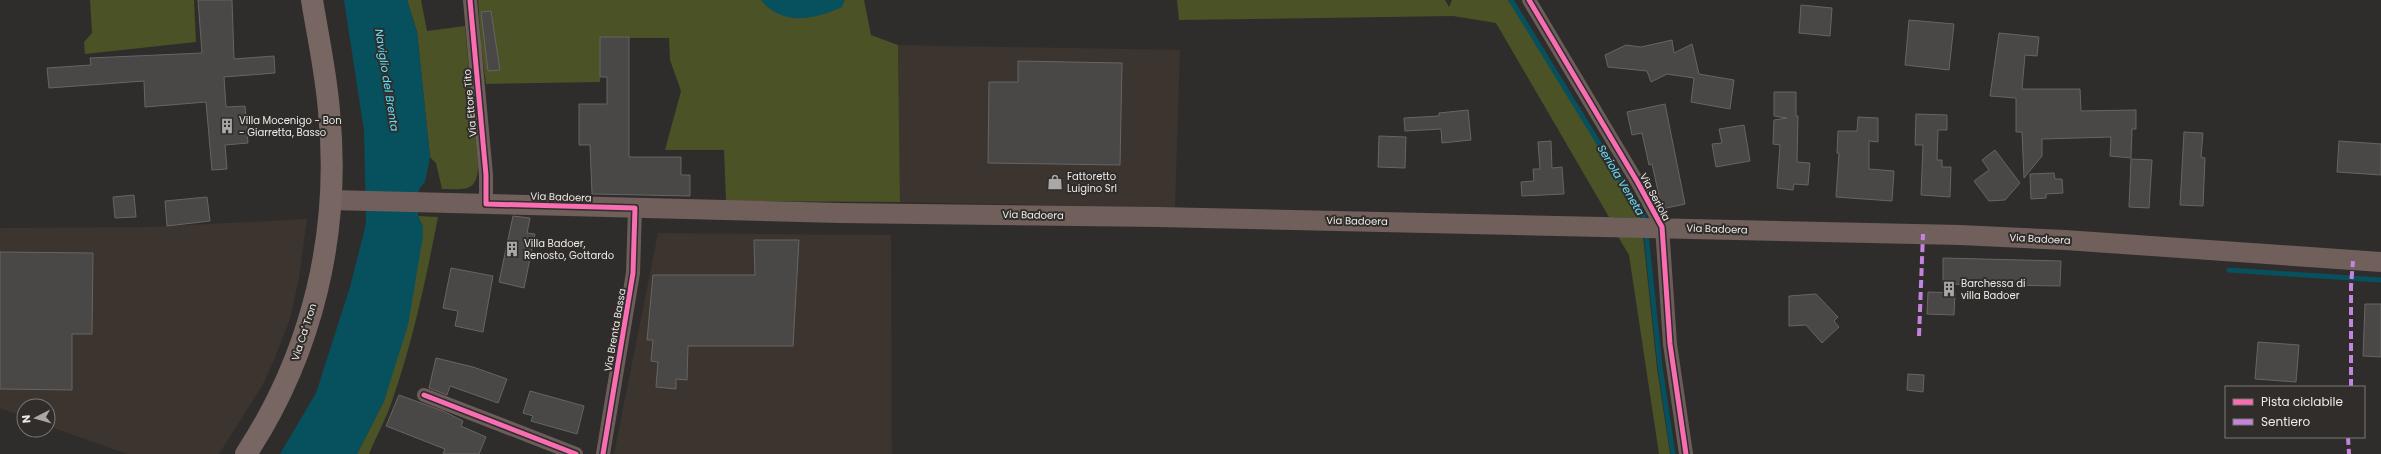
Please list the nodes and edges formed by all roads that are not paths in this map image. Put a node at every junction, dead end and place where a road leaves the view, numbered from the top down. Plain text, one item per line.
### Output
1 (312, 0) edge
2 (470, 0) edge
3 (1529, 0) edge
4 (332, 200) junction
5 (486, 204) junction
6 (635, 208) junction
7 (1652, 227) junction
8 (2381, 262) edge
9 (424, 395) dead end
10 (246, 454) edge
11 (576, 454) edge
12 (603, 454) edge
13 (1686, 454) edge

1 - 4 main road, Via Ca' Tron
2 - 5 street, Via Ettore Tito
3 - 7 street, Via Seriola
4 - 5 main road, Via Badoera
4 - 10 main road, Via Ca' Tron
5 - 6 main road, Via Badoera
6 - 7 main road, Via Badoera
6 - 12 street, Via Brenta Bassa
7 - 8 main road, Via Badoera
7 - 13 street, Via Seriola
9 - 11 street

